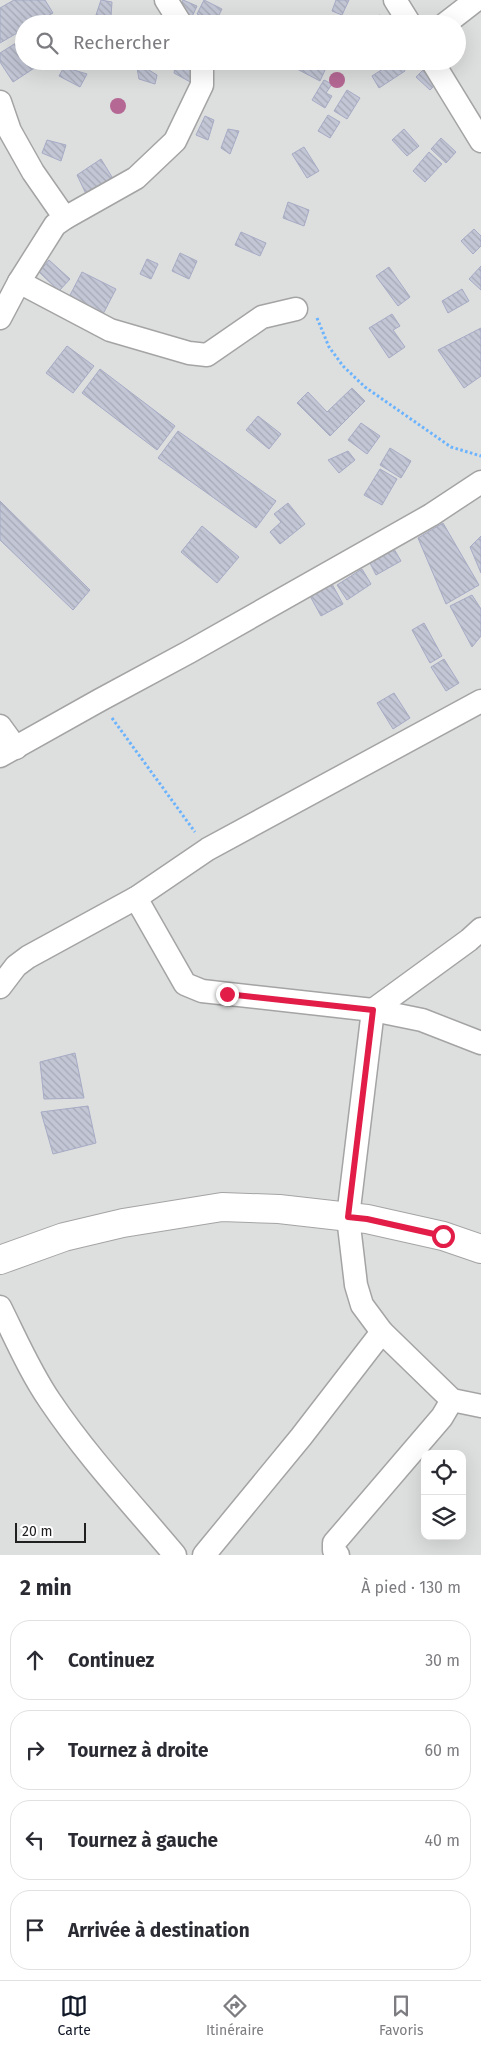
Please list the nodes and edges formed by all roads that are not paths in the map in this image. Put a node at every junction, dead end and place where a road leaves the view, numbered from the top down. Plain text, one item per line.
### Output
1 (166, 0) edge
2 (395, 0) edge
3 (476, 0) edge
4 (175, 15) edge
5 (404, 15) edge
6 (456, 15) edge
7 (202, 70) edge
8 (437, 70) edge
9 (0, 102) edge
10 (481, 142) edge
11 (65, 218) junction
12 (19, 282) junction
13 (296, 309) road end
14 (0, 318) edge
15 (481, 482) edge
16 (481, 701) edge
17 (0, 726) edge
18 (8, 752) edge
19 (136, 898) junction
20 (481, 929) edge
21 (0, 987) edge
22 (373, 1010) junction
23 (481, 1043) edge
24 (348, 1217) junction
25 (481, 1249) edge
26 (0, 1260) edge
27 (0, 1307) edge
28 (382, 1332) junction
29 (452, 1400) junction
30 (481, 1406) edge
31 (175, 1555) edge
32 (204, 1555) edge
33 (338, 1555) edge

1 - 4 street
2 - 5 street
3 - 6 street
7 - 11 street
8 - 10 street
9 - 11 street
11 - 12 street
12 - 13 street
12 - 14 street
15 - 18 street
16 - 19 street
17 - 18 street
19 - 21 street
19 - 22 street
20 - 22 street
22 - 23 street
22 - 24 street
24 - 25 street
24 - 26 street
24 - 28 street
27 - 31 street
28 - 29 street
28 - 32 street
29 - 30 street
29 - 33 street

